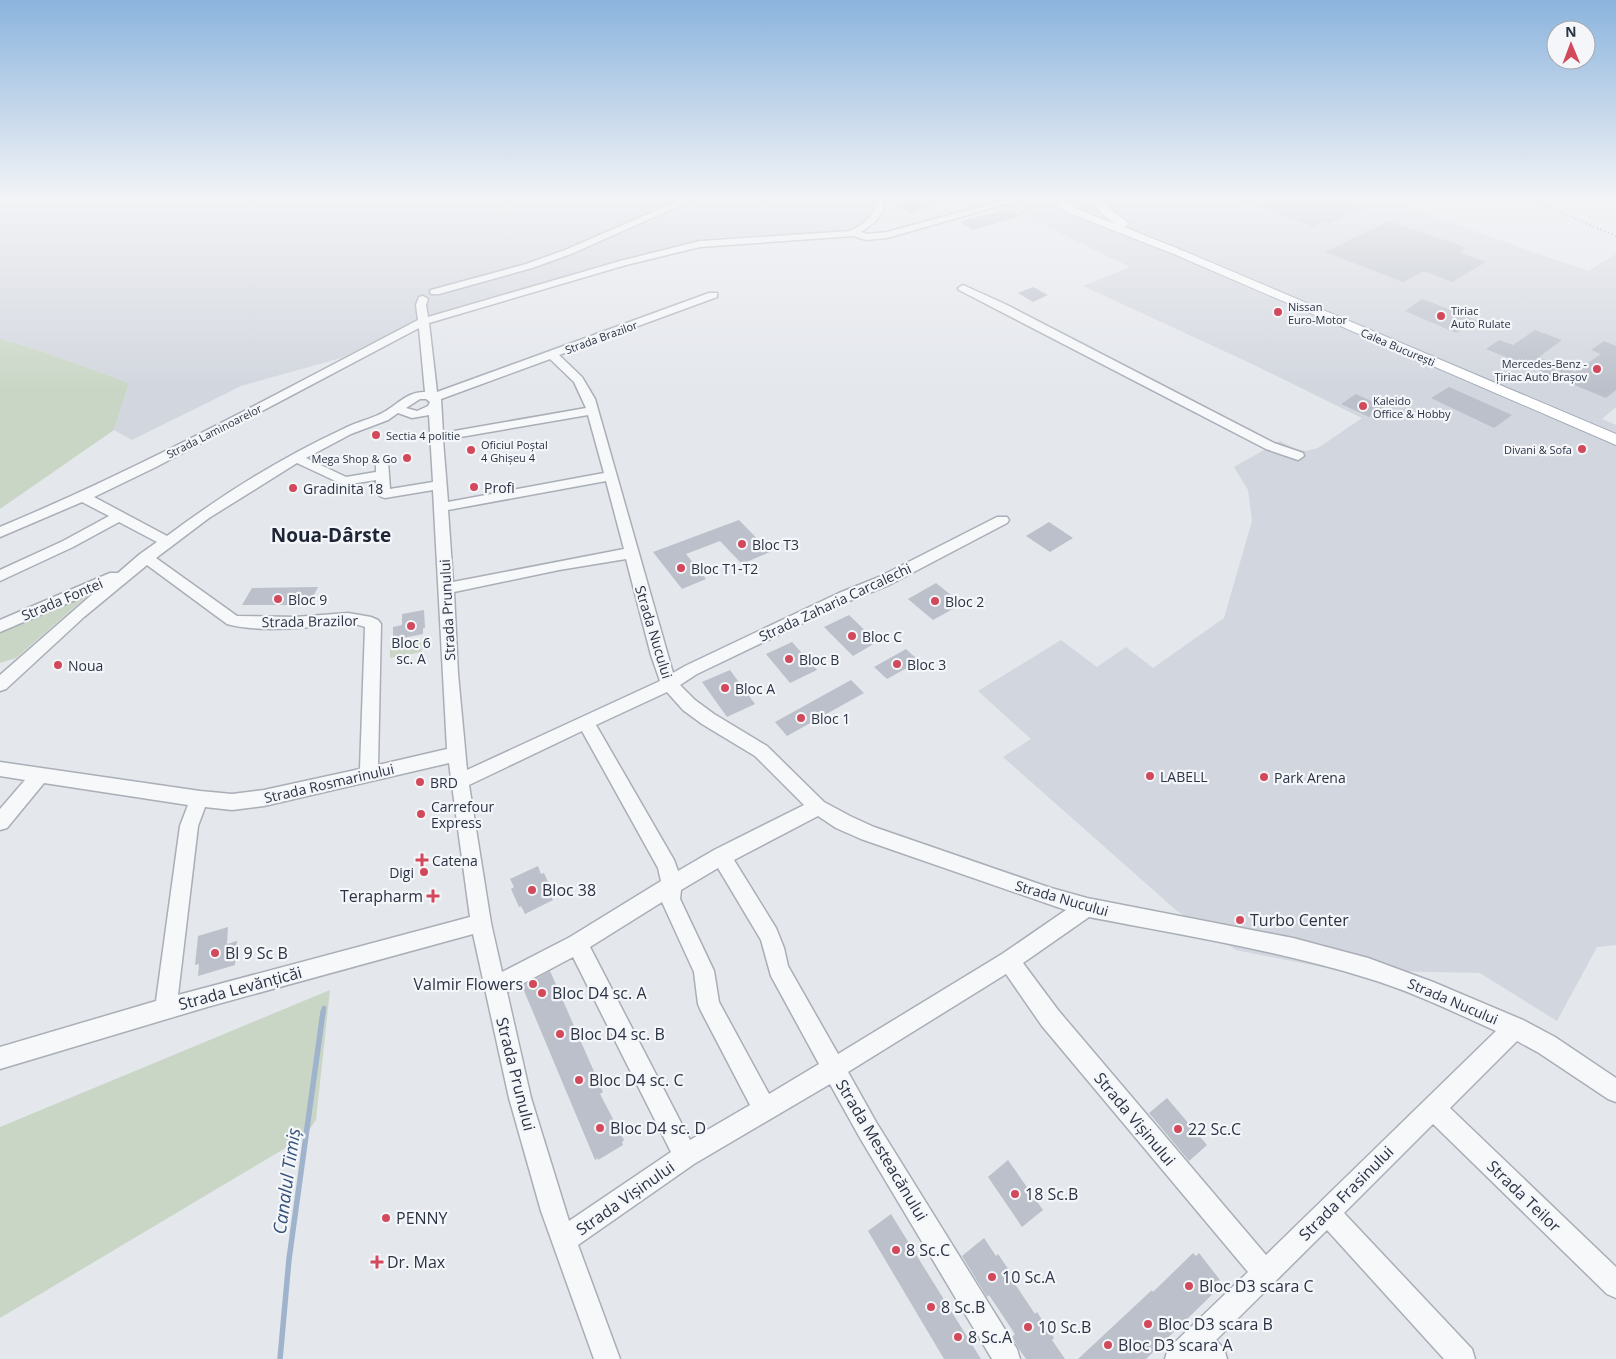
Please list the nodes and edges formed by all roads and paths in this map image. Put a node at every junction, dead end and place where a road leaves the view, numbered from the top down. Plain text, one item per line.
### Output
1 (541, 261) edge
2 (629, 261) edge
3 (1200, 261) edge
4 (963, 288) dead end
5 (713, 296) dead end
6 (424, 321) junction
7 (552, 355) junction
8 (429, 373) junction
9 (433, 400) junction
10 (403, 403) junction
11 (592, 411) junction
12 (413, 415) junction
13 (361, 426) junction
14 (436, 438) junction
15 (1616, 440) edge
16 (1298, 456) dead end
17 (297, 458) junction
18 (382, 468) joint
19 (611, 476) junction
20 (439, 485) junction
21 (83, 497) junction
22 (441, 507) junction
23 (118, 517) junction
24 (1002, 520) dead end
25 (0, 532) edge
26 (166, 542) junction
27 (631, 553) junction
28 (145, 557) junction
29 (124, 574) junction
30 (0, 576) edge
31 (446, 588) junction
32 (0, 626) edge
33 (669, 684) junction
34 (0, 685) edge
35 (586, 722) junction
36 (456, 754) junction
37 (0, 769) edge
38 (369, 774) junction
39 (40, 776) junction
40 (459, 781) junction
41 (200, 799) junction
42 (818, 807) junction
43 (0, 822) edge
44 (722, 856) junction
45 (672, 885) junction
46 (1087, 907) junction
47 (481, 923) junction
48 (577, 944) junction
49 (1009, 961) junction
50 (495, 987) junction
51 (166, 1009) junction
52 (1515, 1028) junction
53 (0, 1058) edge
54 (834, 1068) junction
55 (1616, 1091) edge
56 (1433, 1108) junction
57 (765, 1109) junction
58 (686, 1156) junction
59 (1327, 1212) junction
60 (563, 1240) junction
61 (1265, 1273) junction
62 (1616, 1284) edge
63 (1206, 1349) edge
64 (607, 1359) edge
65 (1007, 1359) edge
66 (1178, 1359) edge
67 (1462, 1359) edge

1 - 6 street, Strada Prunului
2 - 6 street
3 - 15 main road, Calea București
4 - 16 street
5 - 7 street, Strada Brazilor
6 - 8 street, Strada Prunului
6 - 21 street, Strada Laminoarelor
7 - 9 street, Strada Brazilor
7 - 11 street, Strada Nucului
8 - 9 street, Strada Prunului
8 - 10 street
9 - 10 street
9 - 12 street
9 - 14 street, Strada Prunului
10 - 12 street
10 - 13 street
11 - 14 street
11 - 19 street, Strada Nucului
12 - 13 street
12 - 14 street
13 - 17 street
14 - 20 street, Strada Prunului
17 - 18 street
17 - 26 street
18 - 20 street
19 - 22 street
19 - 27 street, Strada Nucului
20 - 22 street, Strada Prunului
21 - 23 street
21 - 25 street, Strada Laminoarelor
22 - 31 street, Strada Prunului
23 - 26 street
23 - 30 street
24 - 33 street, Strada Zaharia Carcalechi
26 - 28 street
27 - 31 street
27 - 33 street, Strada Nucului
28 - 29 street
28 - 38 street, Strada Brazilor
29 - 32 street, Strada Fontei
29 - 34 street
31 - 36 street, Strada Prunului
33 - 35 street
33 - 42 street, Strada Nucului
35 - 40 street
35 - 45 street
36 - 38 street, Strada Rosmarinului
36 - 40 street, Strada Prunului
37 - 39 street, Strada Rosmarinului
38 - 41 street, Strada Rosmarinului
39 - 41 street, Strada Rosmarinului
39 - 43 street
40 - 47 street, Strada Prunului
41 - 51 street
42 - 44 street
42 - 46 street, Strada Nucului
44 - 45 street
44 - 54 street
45 - 48 street
45 - 57 street
46 - 49 street, Strada Vișinului
46 - 52 street, Strada Nucului
47 - 50 street, Strada Prunului
47 - 51 street, Strada Levănțicăi
48 - 50 street
48 - 58 street, Strada Vișinului
49 - 54 street, Strada Vișinului
49 - 61 street, Strada Vișinului
50 - 60 street, Strada Prunului
51 - 53 street, Strada Levănțicăi
52 - 55 street, Strada Nucului
52 - 56 street, Strada Frasinului
54 - 57 street, Strada Vișinului
54 - 65 street, Strada Mesteacănului
56 - 59 street, Strada Frasinului
56 - 62 street, Strada Teilor
57 - 58 street, Strada Vișinului
58 - 60 street, Strada Vișinului
59 - 61 street, Strada Frasinului
59 - 67 street
60 - 64 street, Strada Prunului
61 - 63 street, Strada Frasinului
63 - 66 street, Strada Frasinului

